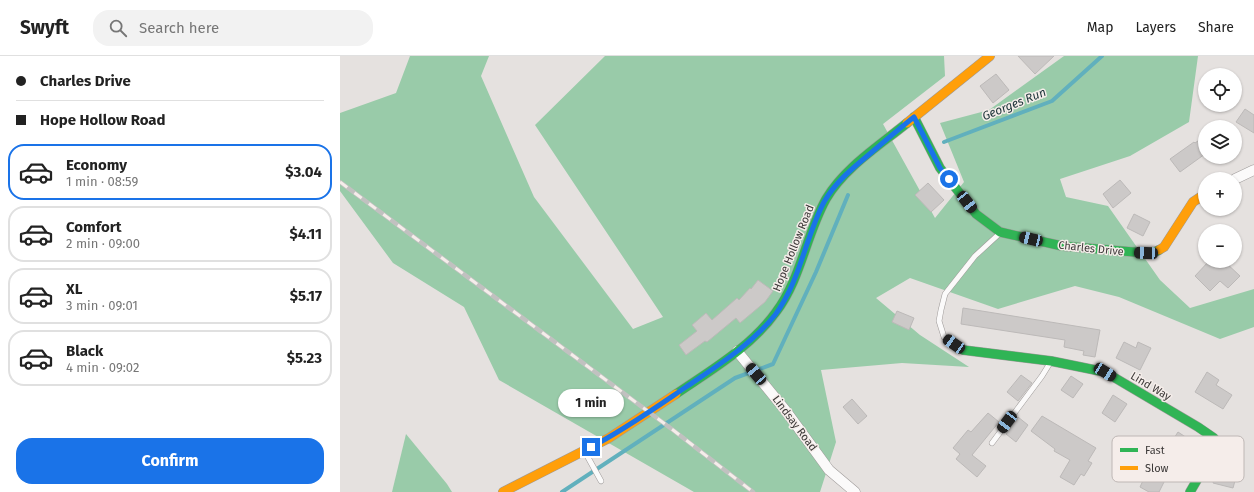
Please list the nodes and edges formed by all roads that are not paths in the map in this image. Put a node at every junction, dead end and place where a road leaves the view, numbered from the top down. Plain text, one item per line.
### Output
1 (990, 56) edge
2 (914, 117) junction
3 (1254, 170) edge
4 (1242, 176) edge
5 (1198, 199) edge
6 (1000, 232) junction
7 (963, 350) joint
8 (737, 351) junction
9 (1051, 361) junction
10 (1211, 436) edge
11 (992, 443) dead end
12 (584, 451) junction
13 (601, 481) dead end
14 (1196, 482) edge
15 (503, 492) edge
16 (855, 492) edge
17 (1190, 492) edge

1 - 2 street, Hope Hollow Road
2 - 6 street, Charles Drive
2 - 8 street, Hope Hollow Road
3 - 4 street
5 - 6 street, Charles Drive
6 - 7 lane
7 - 9 street, Lind Way
8 - 12 street, Hope Hollow Road
8 - 16 street, Lindsay Road
9 - 10 street, Lind Way
9 - 11 lane
12 - 13 lane
12 - 15 street, Hope Hollow Road
14 - 17 street, Lind Way

